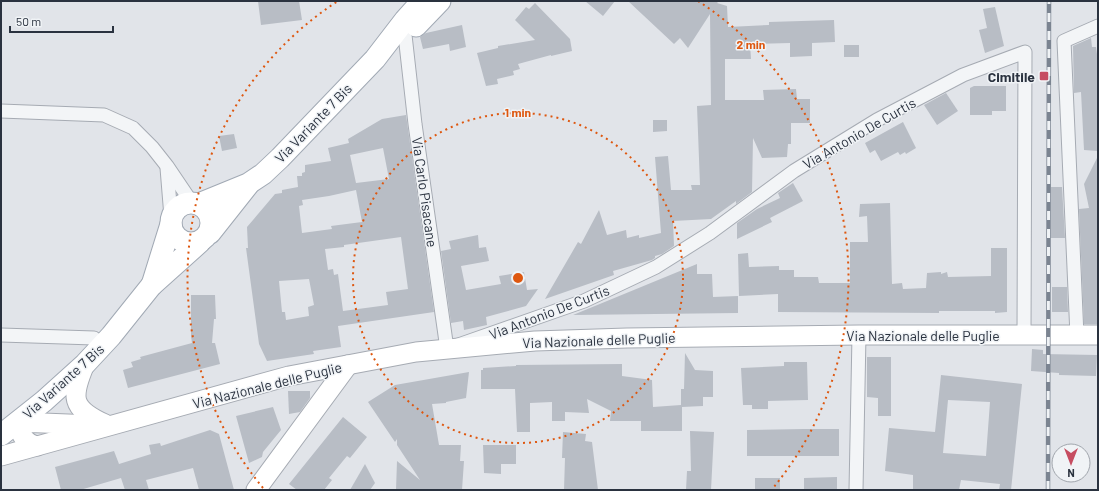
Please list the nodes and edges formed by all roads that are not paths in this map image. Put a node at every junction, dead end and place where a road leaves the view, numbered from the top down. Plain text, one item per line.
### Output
1 (422, 1) edge
2 (440, 1) edge
3 (405, 19) edge
4 (1098, 26) edge
5 (1, 110) edge
6 (167, 166) junction
7 (248, 184) junction
8 (196, 204) junction
9 (171, 221) junction
10 (205, 238) junction
11 (151, 286) junction
12 (1, 335) edge
13 (859, 335) junction
14 (1024, 335) junction
15 (1098, 335) edge
16 (1077, 336) junction
17 (94, 338) dead end
18 (447, 349) junction
19 (85, 364) junction
20 (348, 365) junction
21 (18, 422) junction
22 (110, 426) junction
23 (1, 435) edge
24 (37, 446) junction
25 (1, 456) edge
26 (256, 490) edge
27 (856, 490) edge

1 - 3 main road, Via Variante 7 Bis
2 - 3 main road, Via Variante 7 Bis
3 - 7 main road, Via Variante 7 Bis
3 - 18 street, Via Carlo Pisacane
4 - 16 street
5 - 6 street
6 - 8 street
6 - 9 street
7 - 8 main road, Via Variante 7 Bis
7 - 10 main road, Via Variante 7 Bis
8 - 9 main road
8 - 10 main road
9 - 10 main road
9 - 11 main road, Via Variante 7 Bis
10 - 11 main road, Via Variante 7 Bis
11 - 19 main road, Via Variante 7 Bis
12 - 17 street
13 - 14 main road, Via Nazionale delle Puglie
13 - 18 main road, Via Nazionale delle Puglie
13 - 27 street
14 - 16 main road, Via Nazionale delle Puglie
14 - 18 street, Via Antonio De Curtis
15 - 16 main road, Via Nazionale delle Puglie
18 - 20 main road, Via Nazionale delle Puglie
19 - 21 main road, Via Variante 7 Bis
19 - 22 main road
20 - 22 main road, Via Nazionale delle Puglie
20 - 26 main road
21 - 22 main road, Via Nazionale delle Puglie
21 - 23 main road, Via Variante 7 Bis
21 - 24 main road
22 - 24 main road, Via Nazionale delle Puglie
24 - 25 main road, Via Nazionale delle Puglie

